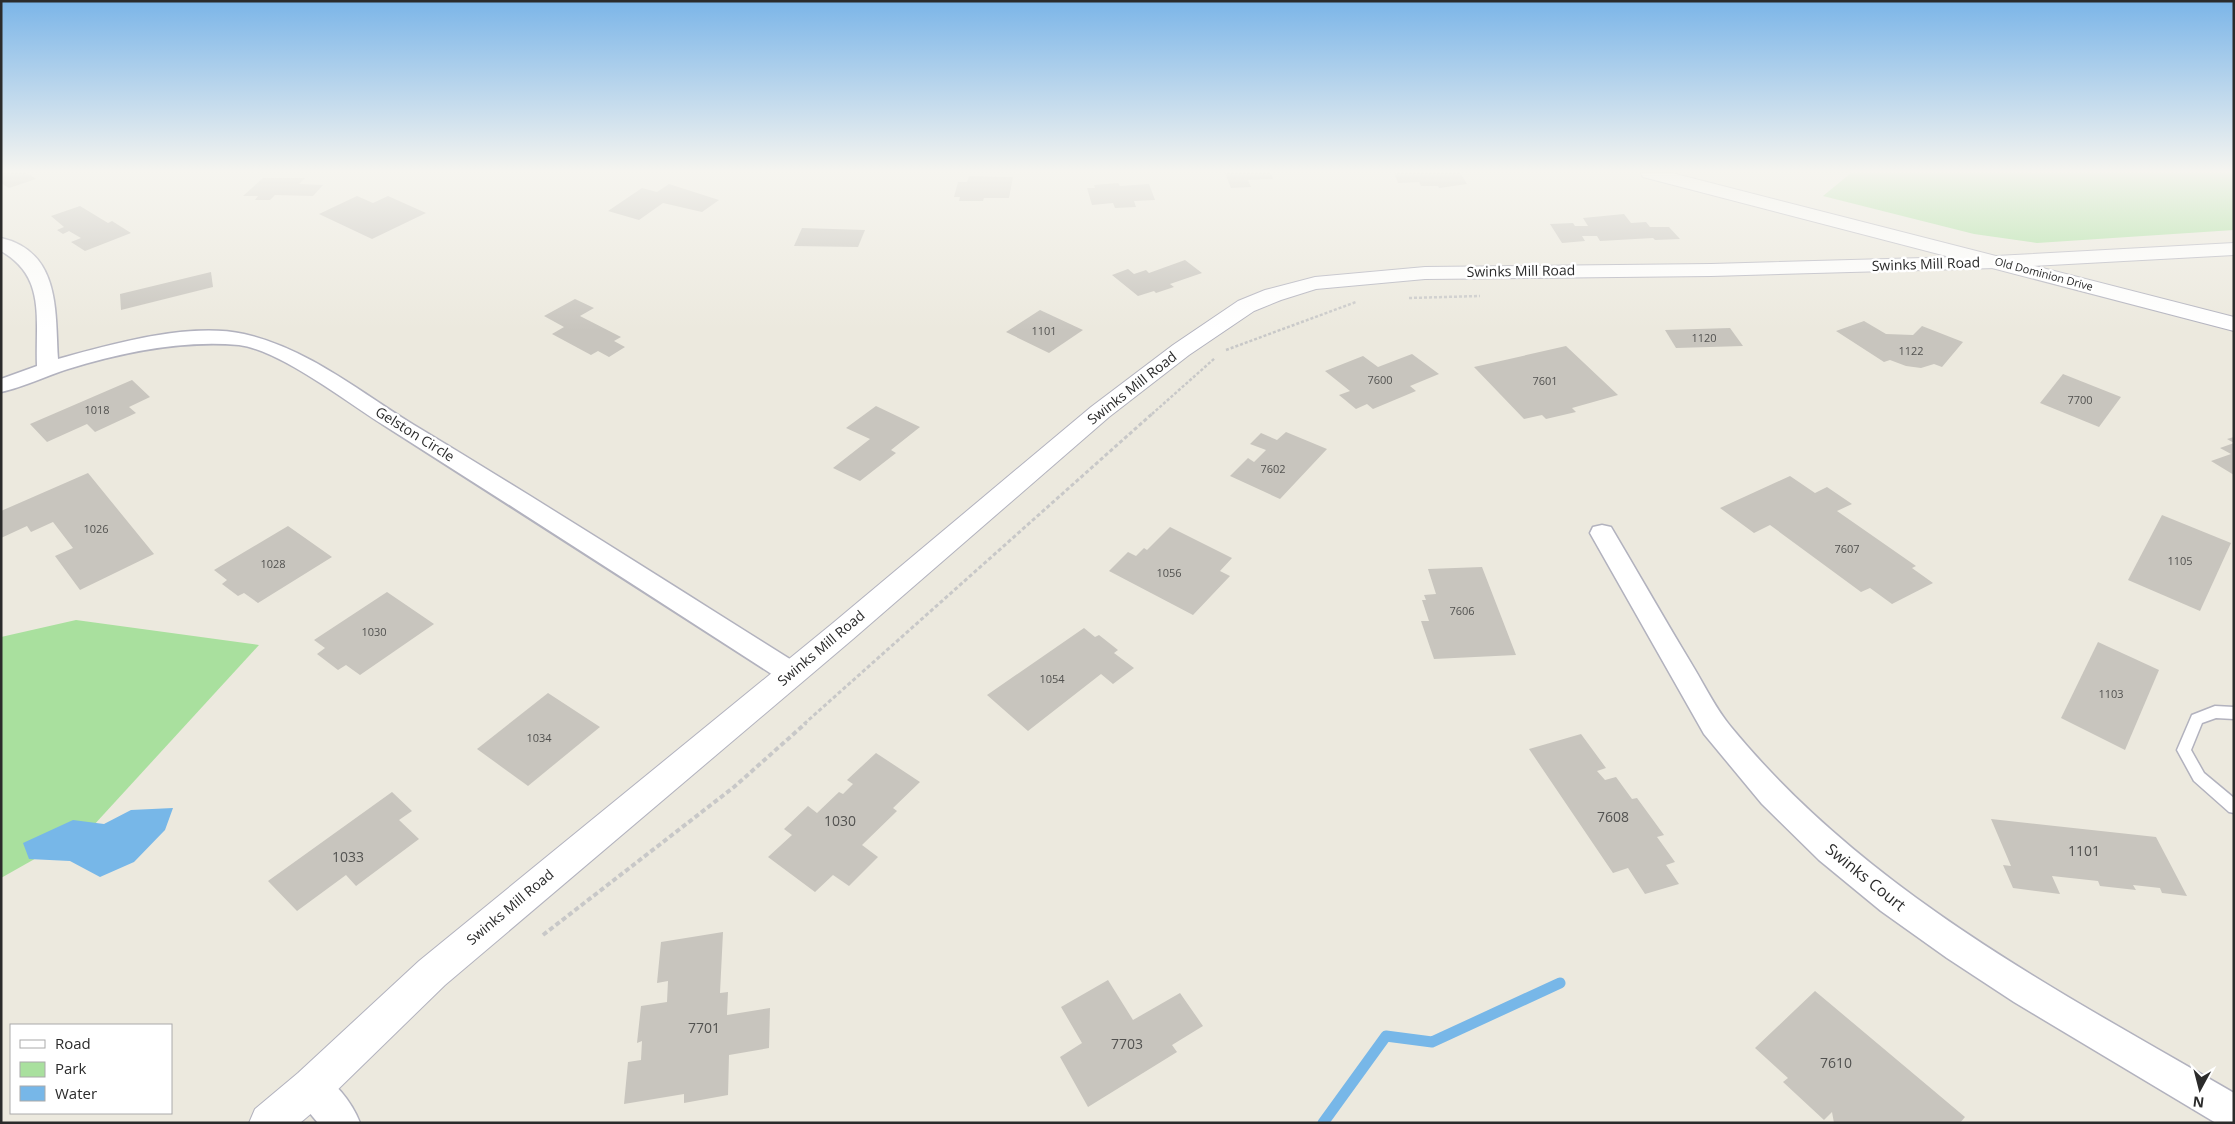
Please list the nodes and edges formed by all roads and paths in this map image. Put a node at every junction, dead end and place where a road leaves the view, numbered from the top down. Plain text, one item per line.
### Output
1 (1854, 225) edge
2 (1, 243) edge
3 (2234, 248) edge
4 (1996, 262) junction
5 (1483, 296) dead end
6 (1404, 298) dead end
7 (1365, 299) dead end
8 (2234, 324) edge
9 (48, 370) junction
10 (1, 386) edge
11 (1602, 533) dead end
12 (791, 673) junction
13 (2234, 713) edge
14 (2234, 807) edge
15 (543, 935) dead end
16 (312, 1087) junction
17 (2234, 1113) edge
18 (269, 1123) edge
19 (342, 1123) edge

1 - 4 street, Old Dominion Drive
2 - 9 street
3 - 4 street, Swinks Mill Road
4 - 8 street, Old Dominion Drive
4 - 12 street, Swinks Mill Road
5 - 6 path
7 - 15 path
9 - 10 street, Gelston Circle
9 - 12 street, Gelston Circle
11 - 17 street, Swinks Court
12 - 16 street, Swinks Mill Road
13 - 14 lane
16 - 18 street, Swinks Mill Road
16 - 19 street

